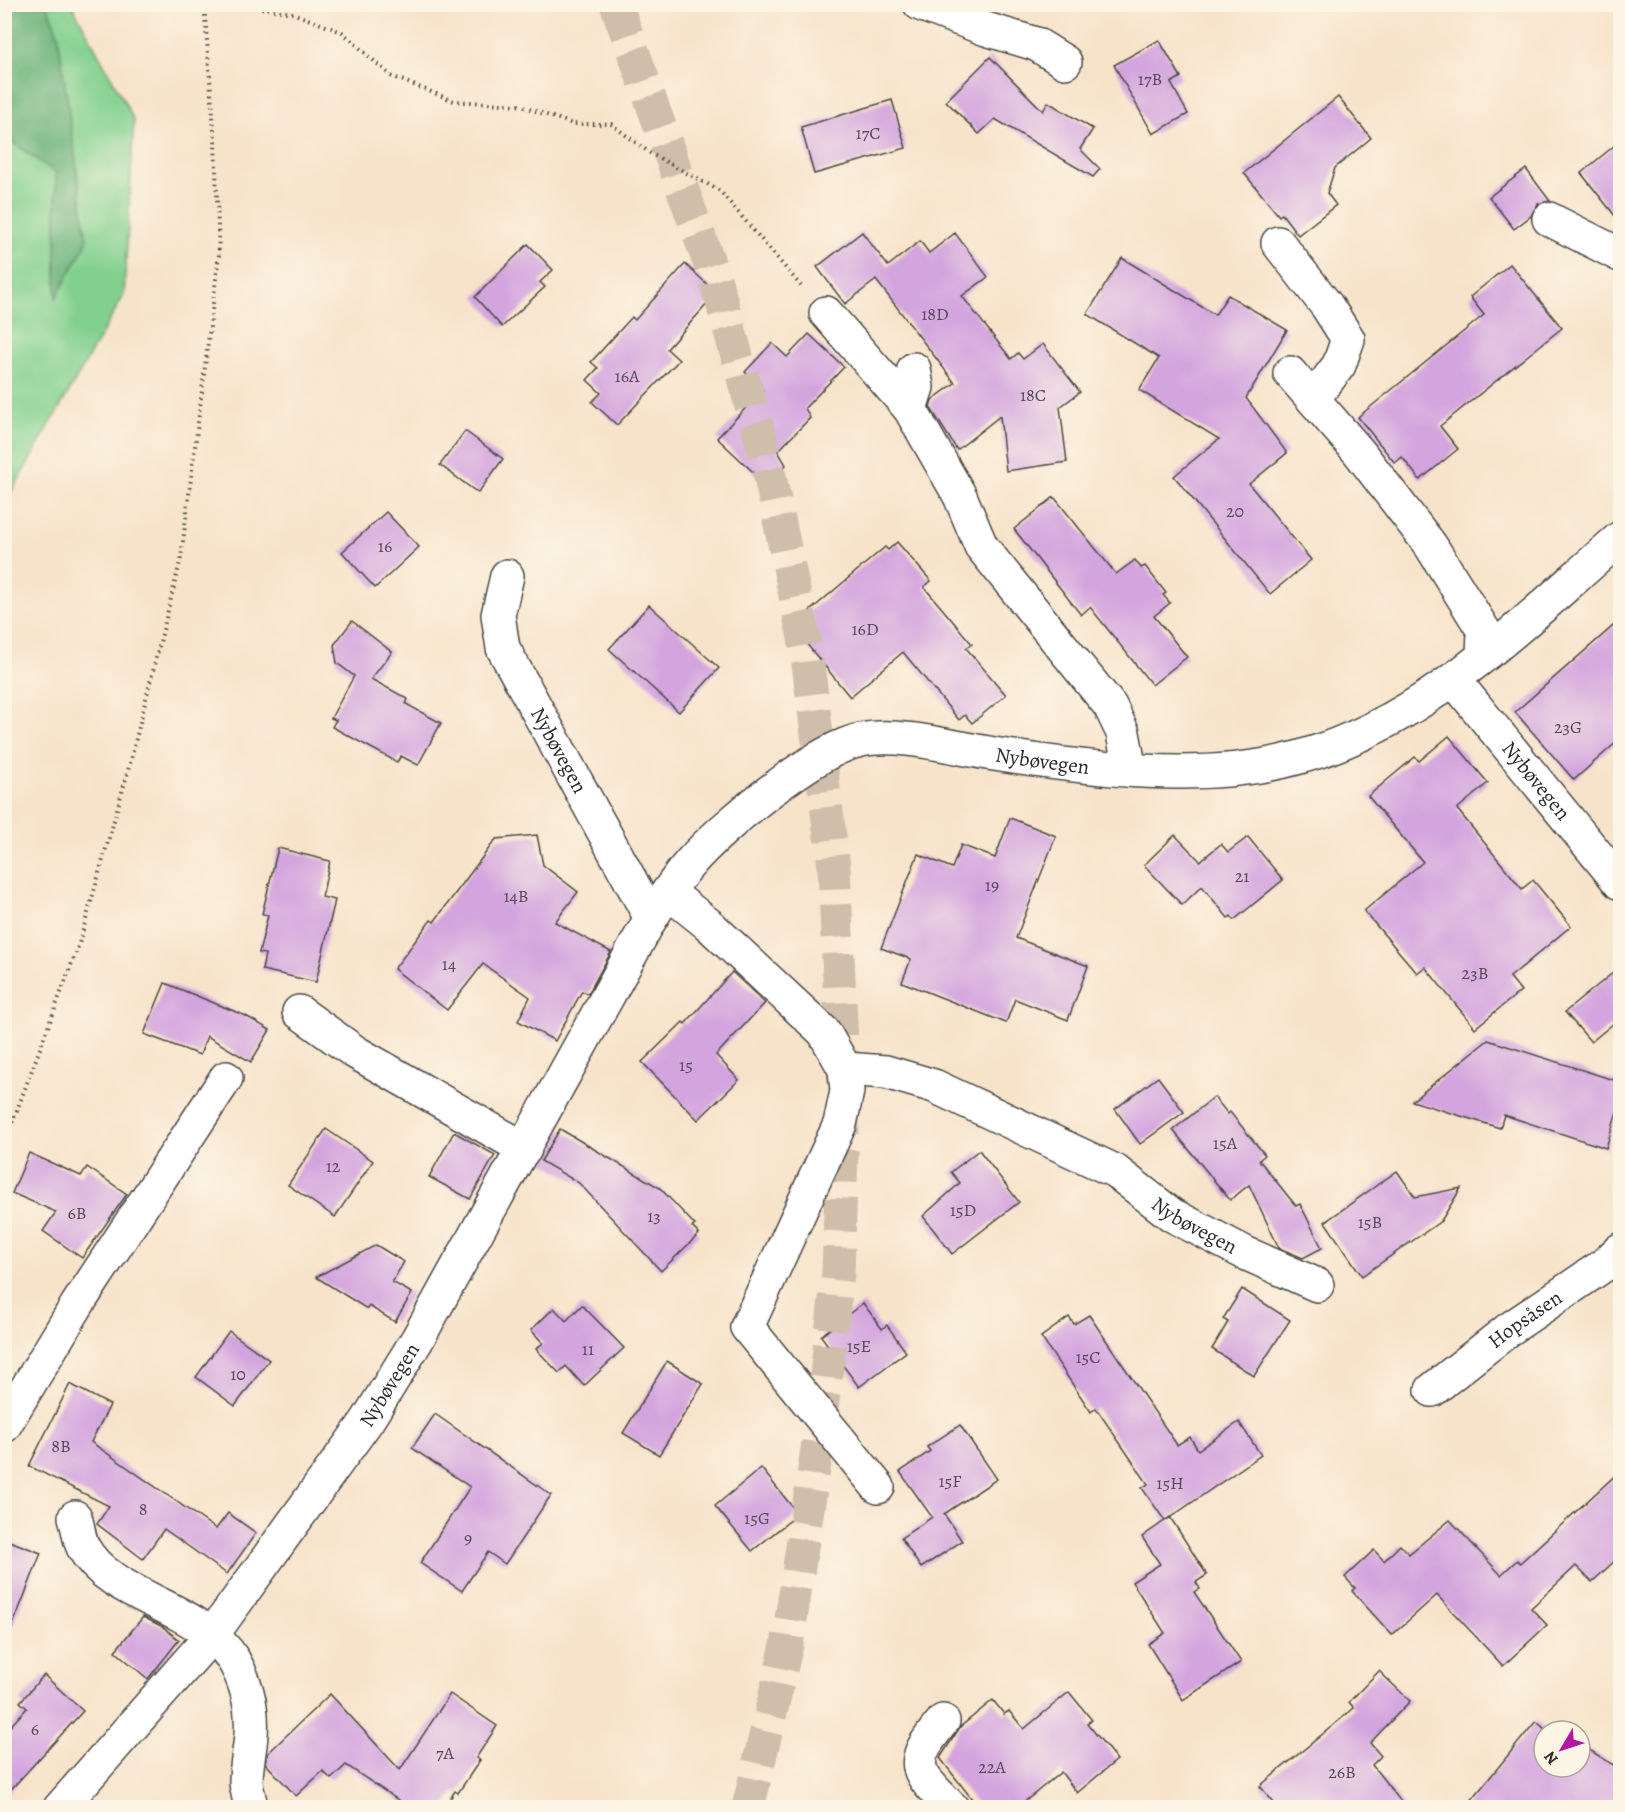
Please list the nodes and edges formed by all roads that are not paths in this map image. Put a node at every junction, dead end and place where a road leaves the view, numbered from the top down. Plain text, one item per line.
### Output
1 (920, 4) edge
2 (1065, 62) dead end
3 (1549, 219) dead end
4 (1278, 243) dead end
5 (1620, 255) edge
6 (826, 313) road end
7 (915, 369) dead end
8 (1290, 373) dead end
9 (1313, 399) junction
10 (910, 409) junction
11 (1620, 538) edge
12 (507, 576) dead end
13 (1483, 656) junction
14 (1454, 680) junction
15 (1130, 770) junction
16 (1620, 883) edge
17 (660, 905) junction
18 (300, 1012) dead end
19 (845, 1069) junction
20 (226, 1078) dead end
21 (525, 1149) junction
22 (1615, 1266) edge
23 (1317, 1285) dead end
24 (1432, 1390) dead end
25 (4, 1426) edge
26 (878, 1487) dead end
27 (75, 1517) dead end
28 (212, 1635) junction
29 (943, 1721) dead end
30 (60, 1808) edge
31 (251, 1808) edge
32 (952, 1808) edge

1 - 2 street
3 - 5 street
4 - 9 street
6 - 10 street
7 - 10 street
8 - 9 street
9 - 13 street
10 - 15 street
11 - 13 street, Nybøvegen
12 - 17 street, Nybøvegen
13 - 14 street, Nybøvegen
14 - 15 street, Nybøvegen
14 - 16 street, Nybøvegen
15 - 17 street, Nybøvegen
17 - 19 street, Nybøvegen
17 - 21 street, Nybøvegen
18 - 21 street
19 - 23 street, Nybøvegen
19 - 26 street, Nybøvegen
20 - 25 street
21 - 28 street, Nybøvegen
22 - 24 street, Hopsåsen
27 - 28 street
28 - 30 street, Nybøvegen
28 - 31 street
29 - 32 street

